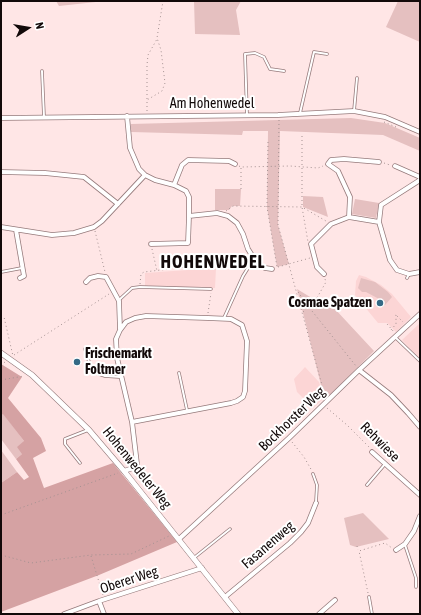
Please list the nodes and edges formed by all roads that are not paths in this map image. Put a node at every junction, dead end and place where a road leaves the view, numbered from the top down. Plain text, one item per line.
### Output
1 (327, 54) dead end
2 (42, 70) dead end
3 (284, 71) dead end
4 (357, 78) dead end
5 (354, 111) junction
6 (300, 113) junction
7 (247, 115) junction
8 (127, 116) junction
9 (1, 118) edge
10 (44, 118) junction
11 (420, 132) edge
12 (379, 162) road end
13 (235, 164) road end
14 (395, 166) road end
15 (1, 172) edge
16 (145, 175) junction
17 (420, 178) edge
18 (174, 185) junction
19 (118, 204) junction
20 (189, 216) junction
21 (349, 217) junction
22 (378, 222) junction
23 (1, 227) edge
24 (16, 230) junction
25 (151, 244) road end
26 (254, 263) junction
27 (22, 268) junction
28 (272, 269) road end
29 (1, 272) edge
30 (420, 272) edge
31 (324, 274) road end
32 (20, 278) dead end
33 (86, 282) dead end
34 (211, 289) road end
35 (119, 301) junction
36 (420, 314) edge
37 (224, 318) junction
38 (120, 330) junction
39 (395, 335) junction
40 (85, 349) dead end
41 (1, 353) edge
42 (420, 361) edge
43 (359, 370) junction
44 (179, 373) dead end
45 (121, 377) junction
46 (187, 412) junction
47 (132, 422) junction
48 (420, 427) edge
49 (89, 430) junction
50 (372, 452) road end
51 (80, 463) dead end
52 (385, 464) junction
53 (124, 471) junction
54 (313, 474) road end
55 (367, 485) dead end
56 (420, 495) edge
57 (316, 504) joint
58 (420, 516) edge
59 (230, 529) dead end
60 (179, 539) junction
61 (405, 544) junction
62 (396, 550) road end
63 (194, 558) junction
64 (202, 568) junction
65 (416, 587) dead end
66 (225, 597) junction
67 (369, 597) road end
68 (335, 600) dead end
69 (99, 601) junction
70 (64, 614) edge
71 (104, 614) edge
72 (238, 614) edge
73 (319, 614) edge
74 (372, 614) edge

1 - 6 lane
2 - 10 lane
3 - 7 lane
4 - 5 lane
5 - 6 street, Am Hohenwedel
5 - 11 street, Am Hohenwedel
6 - 7 street, Am Hohenwedel
7 - 8 street, Am Hohenwedel
8 - 10 street, Am Hohenwedel
8 - 16 street
9 - 10 street, Am Hohenwedel
12 - 21 street
13 - 18 street
14 - 17 street
15 - 19 street
16 - 18 street
16 - 19 street
17 - 22 street
18 - 20 street
19 - 24 street
20 - 25 street
20 - 26 street
21 - 22 street
21 - 31 street
22 - 30 street
23 - 24 street
24 - 27 street
26 - 28 street
26 - 37 lane
27 - 29 lane
27 - 32 street
33 - 35 street
34 - 35 lane
35 - 38 street
36 - 39 street, Bockhorster Weg
37 - 38 street
37 - 46 street
38 - 45 street
39 - 42 lane
39 - 43 street, Bockhorster Weg
40 - 45 lane
41 - 49 street, Hohenwedeler Weg
43 - 48 street
43 - 60 street, Bockhorster Weg
44 - 46 lane
45 - 47 street
46 - 47 street
47 - 53 street
49 - 51 lane
49 - 53 street, Hohenwedeler Weg
50 - 52 street, Rehwiese
52 - 55 lane
52 - 56 street, Rehwiese
53 - 60 street, Hohenwedeler Weg
54 - 57 lane, Fasanenweg
57 - 66 street, Fasanenweg
58 - 61 street
59 - 63 lane
60 - 63 street, Hohenwedeler Weg
61 - 62 street
61 - 65 lane
63 - 64 street, Hohenwedeler Weg
64 - 66 street, Hohenwedeler Weg
64 - 69 street, Oberer Weg
66 - 72 street, Hohenwedeler Weg
67 - 74 lane
68 - 73 street
69 - 70 street, Oberer Weg
69 - 71 street

